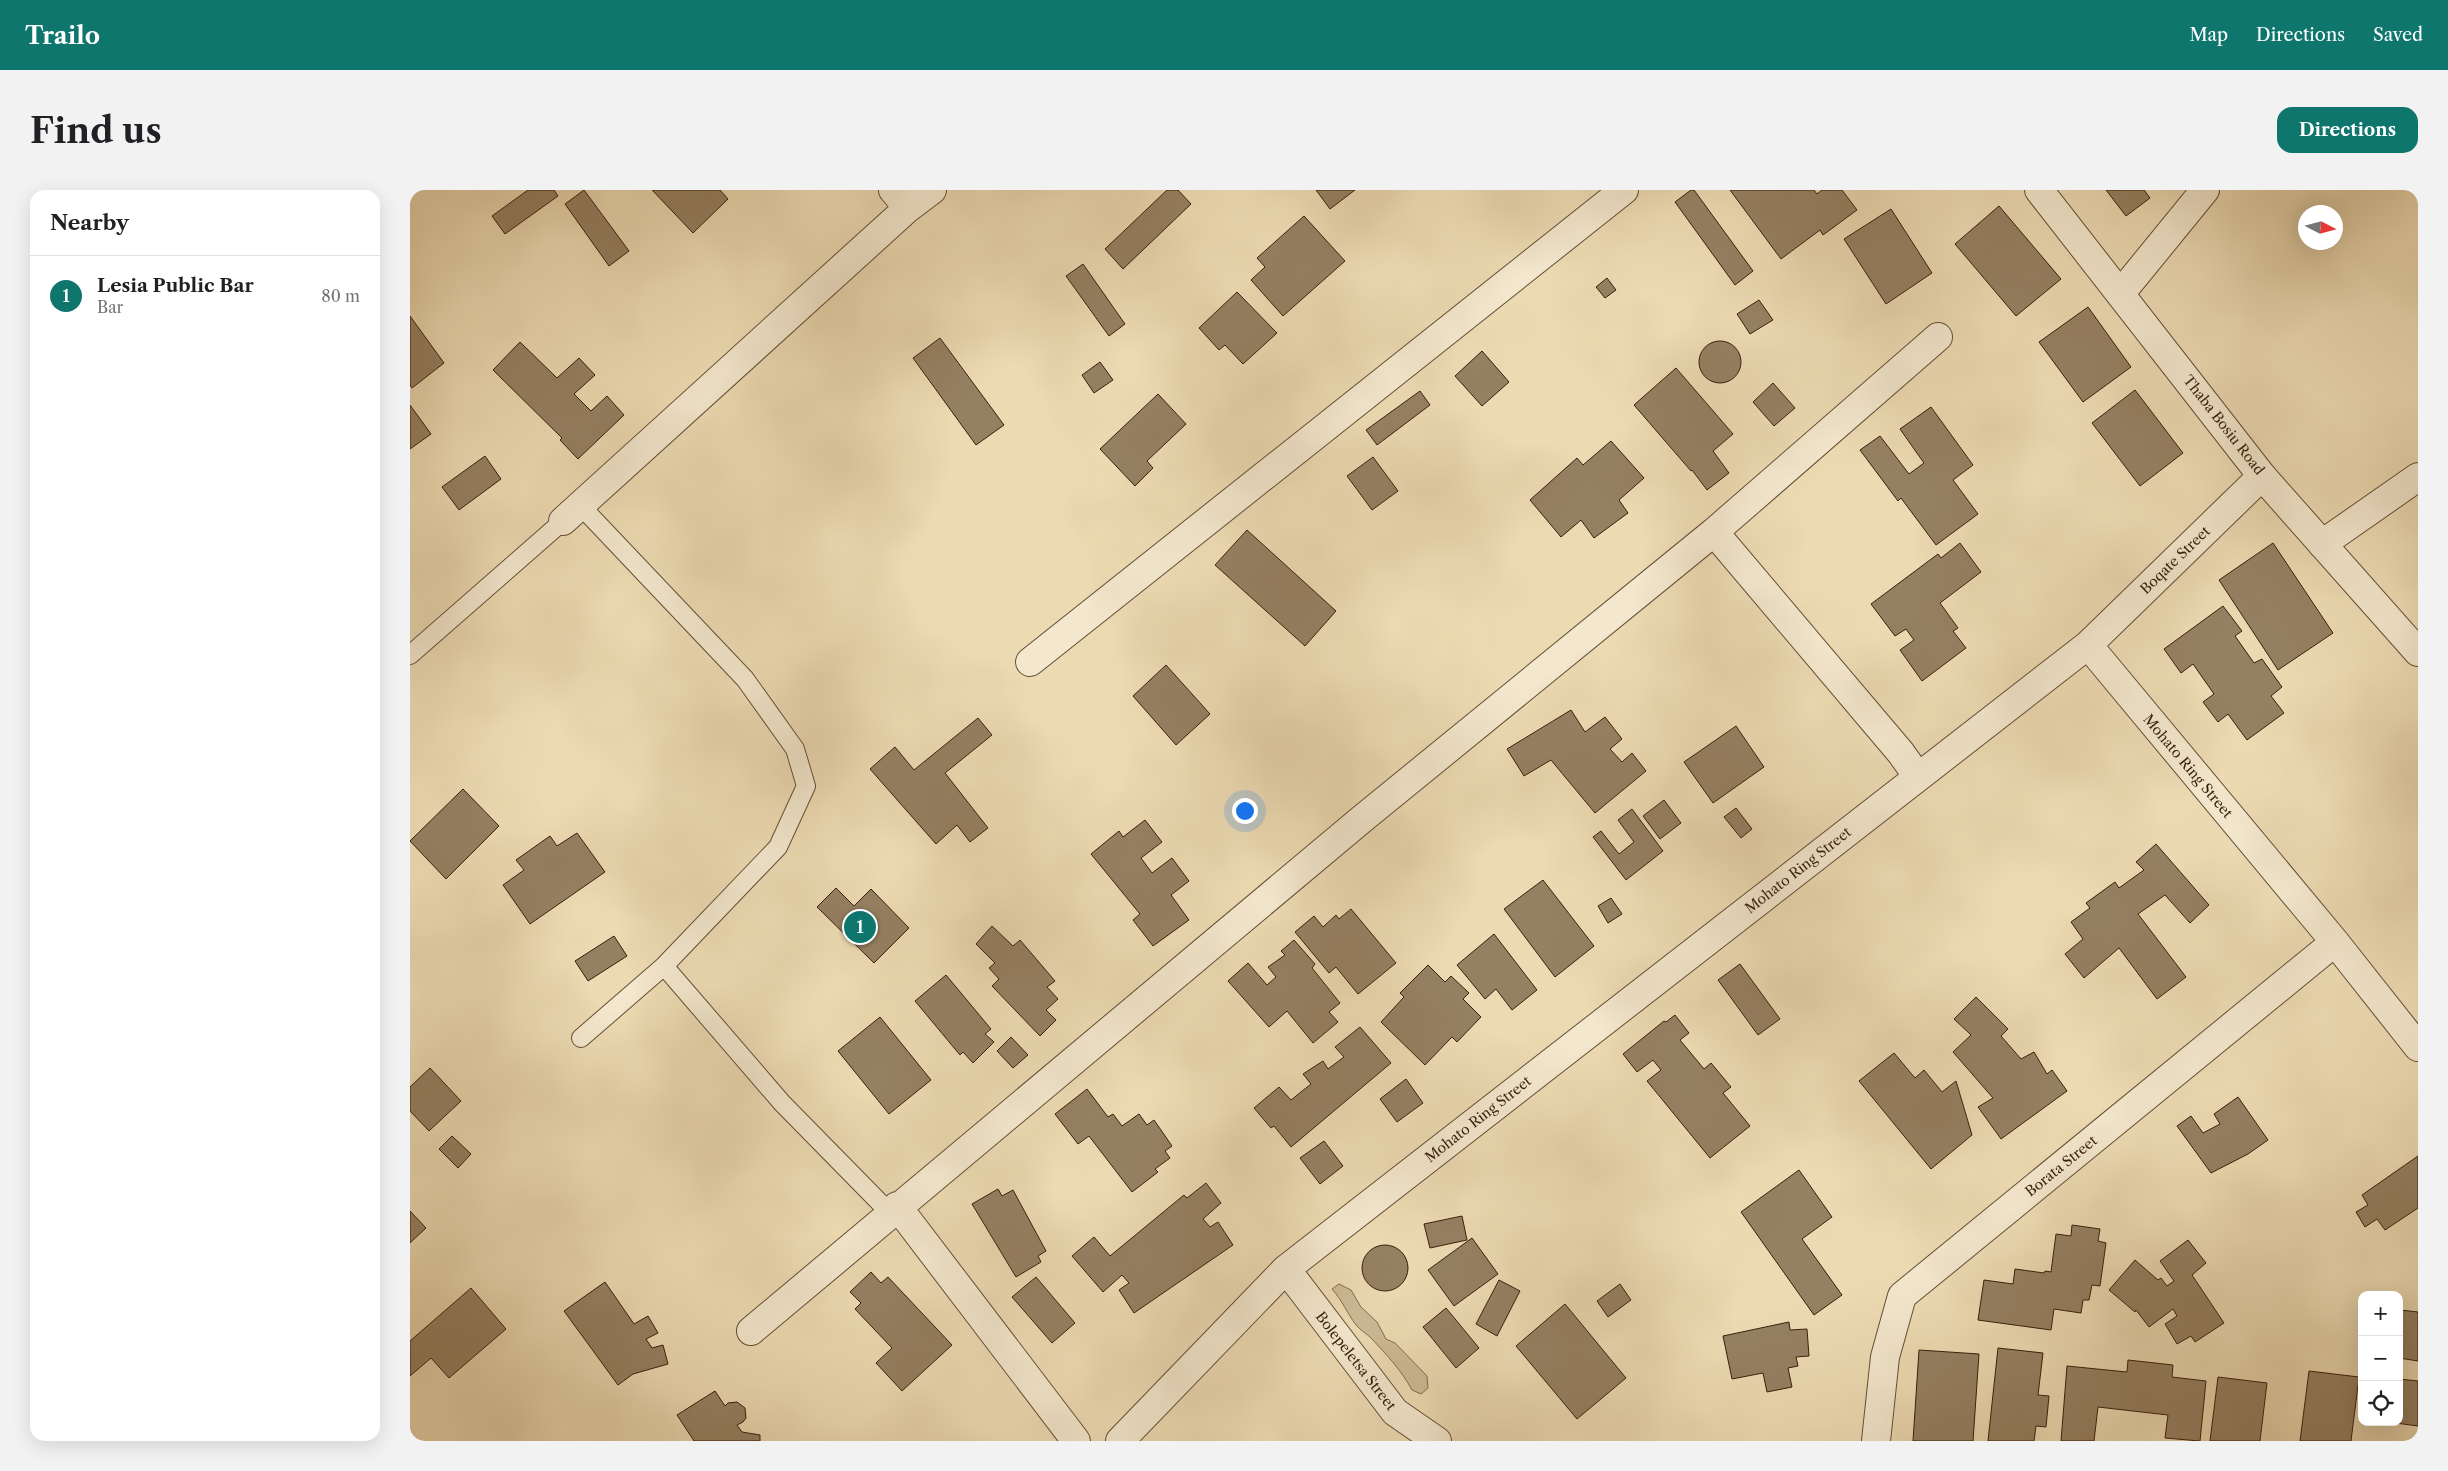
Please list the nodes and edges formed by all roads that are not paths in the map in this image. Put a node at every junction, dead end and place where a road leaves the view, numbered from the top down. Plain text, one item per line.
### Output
1 (932, 190) edge
2 (1624, 190) edge
3 (2039, 190) edge
4 (2205, 190) edge
5 (900, 199) edge
6 (2121, 293) junction
7 (1938, 337) dead end
8 (2262, 476) junction
9 (2418, 477) edge
10 (571, 513) junction
11 (1714, 532) junction
12 (2322, 544) junction
13 (2088, 645) junction
14 (2418, 652) edge
15 (410, 655) edge
16 (1030, 662) dead end
17 (1918, 777) junction
18 (2335, 942) junction
19 (664, 966) junction
20 (581, 1038) dead end
21 (2418, 1047) edge
22 (894, 1210) junction
23 (1286, 1269) junction
24 (751, 1331) dead end
25 (1076, 1441) edge
26 (1120, 1441) edge
27 (1437, 1441) edge
28 (1876, 1441) edge

1 - 5 street
2 - 16 street
3 - 6 street, Thaba Bosiu Road
4 - 6 street
5 - 10 street
6 - 8 street, Thaba Bosiu Road
7 - 11 street
8 - 12 street, Thaba Bosiu Road
8 - 13 street, Boqate Street
9 - 12 street
10 - 15 lane
10 - 19 lane
11 - 17 street
11 - 22 street
12 - 14 street, Thaba Bosiu Road
13 - 17 street, Mohato Ring Street
13 - 18 street, Mohato Ring Street
17 - 23 street, Mohato Ring Street
18 - 21 street, Mohato Ring Street
18 - 28 street, Borata Street
19 - 20 lane
19 - 22 lane
22 - 24 street
22 - 25 street
23 - 26 street, Mohato Ring Street
23 - 27 street, Bolepeletsa Street

